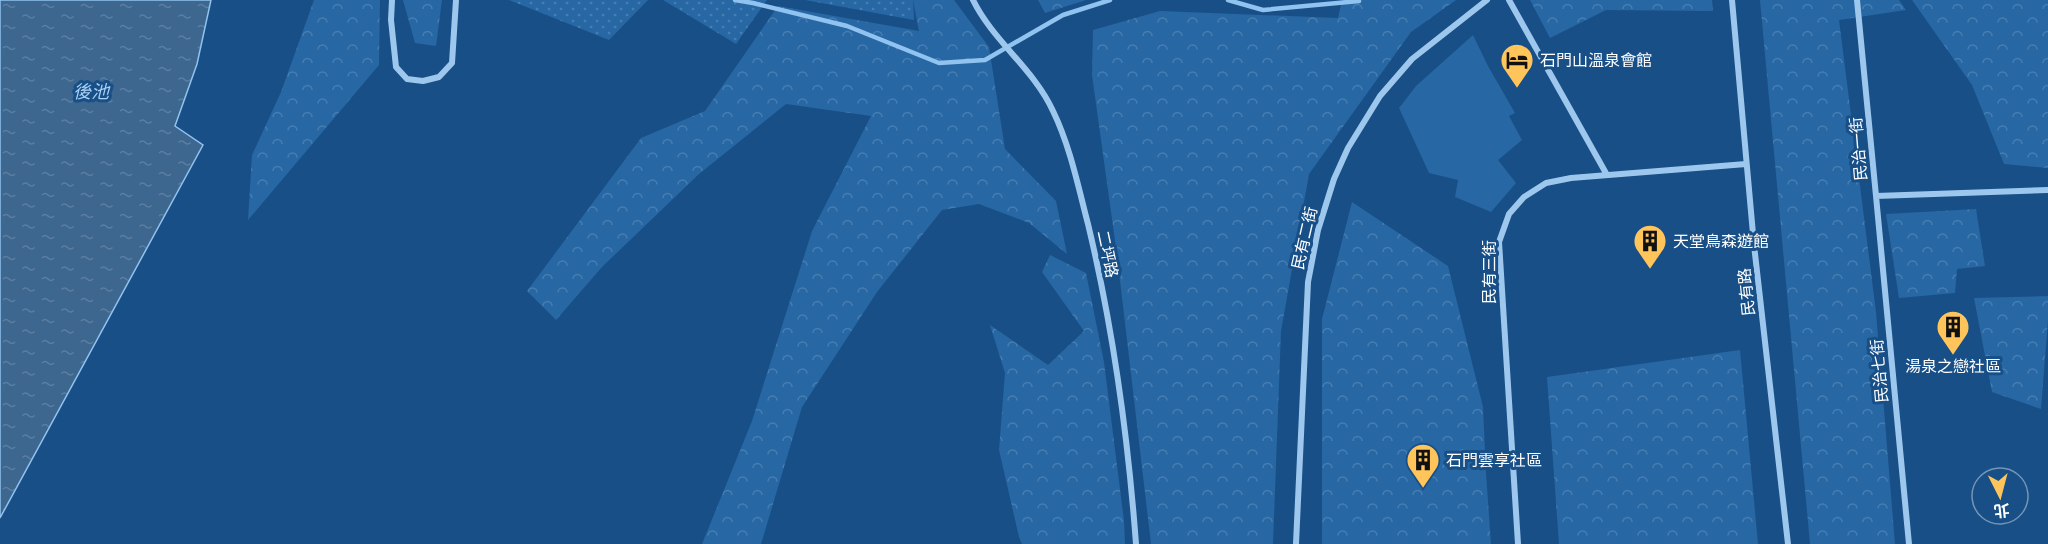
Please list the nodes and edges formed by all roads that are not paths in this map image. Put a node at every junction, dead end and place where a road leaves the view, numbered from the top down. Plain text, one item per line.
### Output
1 (392, 0) edge
2 (456, 0) edge
3 (974, 0) edge
4 (1487, 0) edge
5 (1509, 0) edge
6 (1732, 0) edge
7 (1857, 0) edge
8 (1746, 164) junction
9 (1607, 175) junction
10 (2048, 190) edge
11 (1876, 196) junction
12 (1136, 544) edge
13 (1296, 544) edge
14 (1518, 544) edge
15 (1788, 544) edge
16 (1909, 544) edge

1 - 2 street
3 - 12 street, 二坪路
4 - 13 street, 民有二街
5 - 9 street
6 - 8 street, 民有路
7 - 11 street, 民治一街
8 - 9 street, 民有三街
8 - 15 street, 民有路
9 - 14 street, 民有三街
10 - 11 street, 民治一街
11 - 16 street, 民治七街

